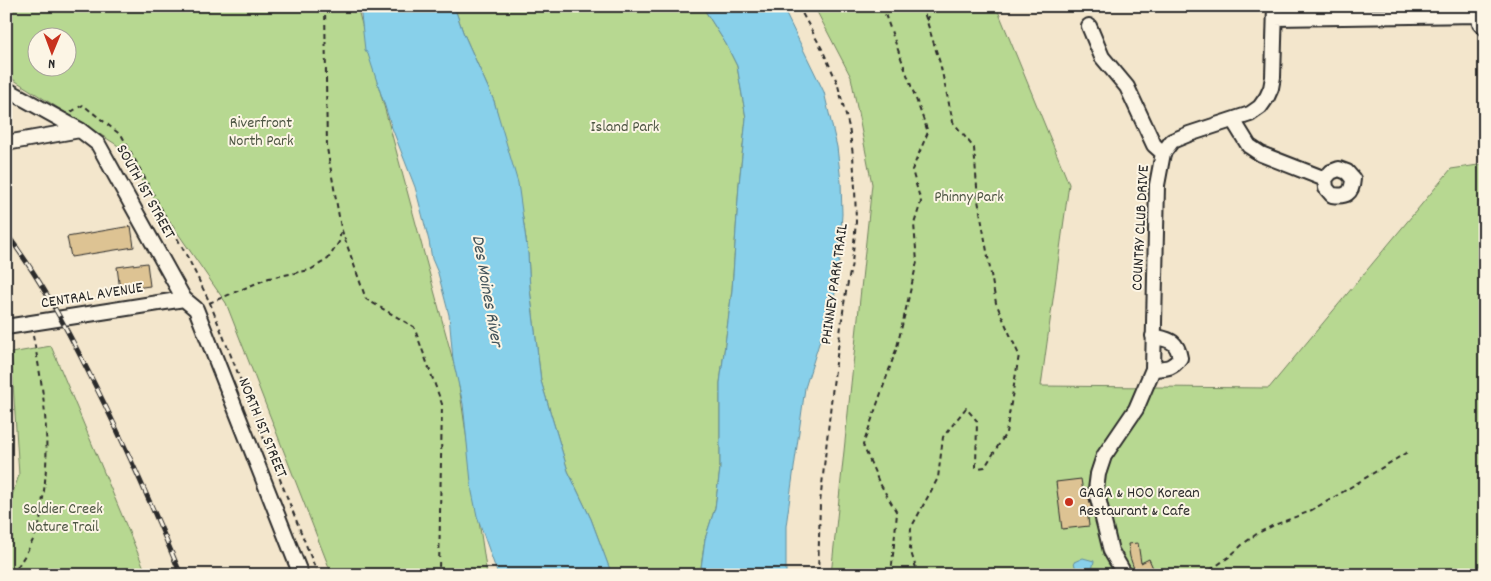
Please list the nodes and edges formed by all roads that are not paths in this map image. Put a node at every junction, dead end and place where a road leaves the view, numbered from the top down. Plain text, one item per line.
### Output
1 (1275, 12) edge
2 (1483, 18) edge
3 (1089, 26) dead end
4 (6, 89) edge
5 (1233, 120) junction
6 (80, 130) junction
7 (6, 143) edge
8 (1163, 153) junction
9 (1325, 179) dead end
10 (184, 299) junction
11 (6, 327) edge
12 (1153, 336) junction
13 (1154, 369) junction
14 (301, 575) edge
15 (1125, 575) edge

1 - 2 street
1 - 5 street, COUNTRY CLUB DRIVE
3 - 8 street
4 - 6 street, SOUTH 1ST STREET
5 - 8 street, COUNTRY CLUB DRIVE
5 - 9 street
6 - 7 street
6 - 10 street, SOUTH 1ST STREET
8 - 12 street, COUNTRY CLUB DRIVE
10 - 11 street, CENTRAL AVENUE
10 - 14 street, NORTH 1ST STREET
12 - 13 street, COUNTRY CLUB DRIVE
12 - 13 street
13 - 15 street

